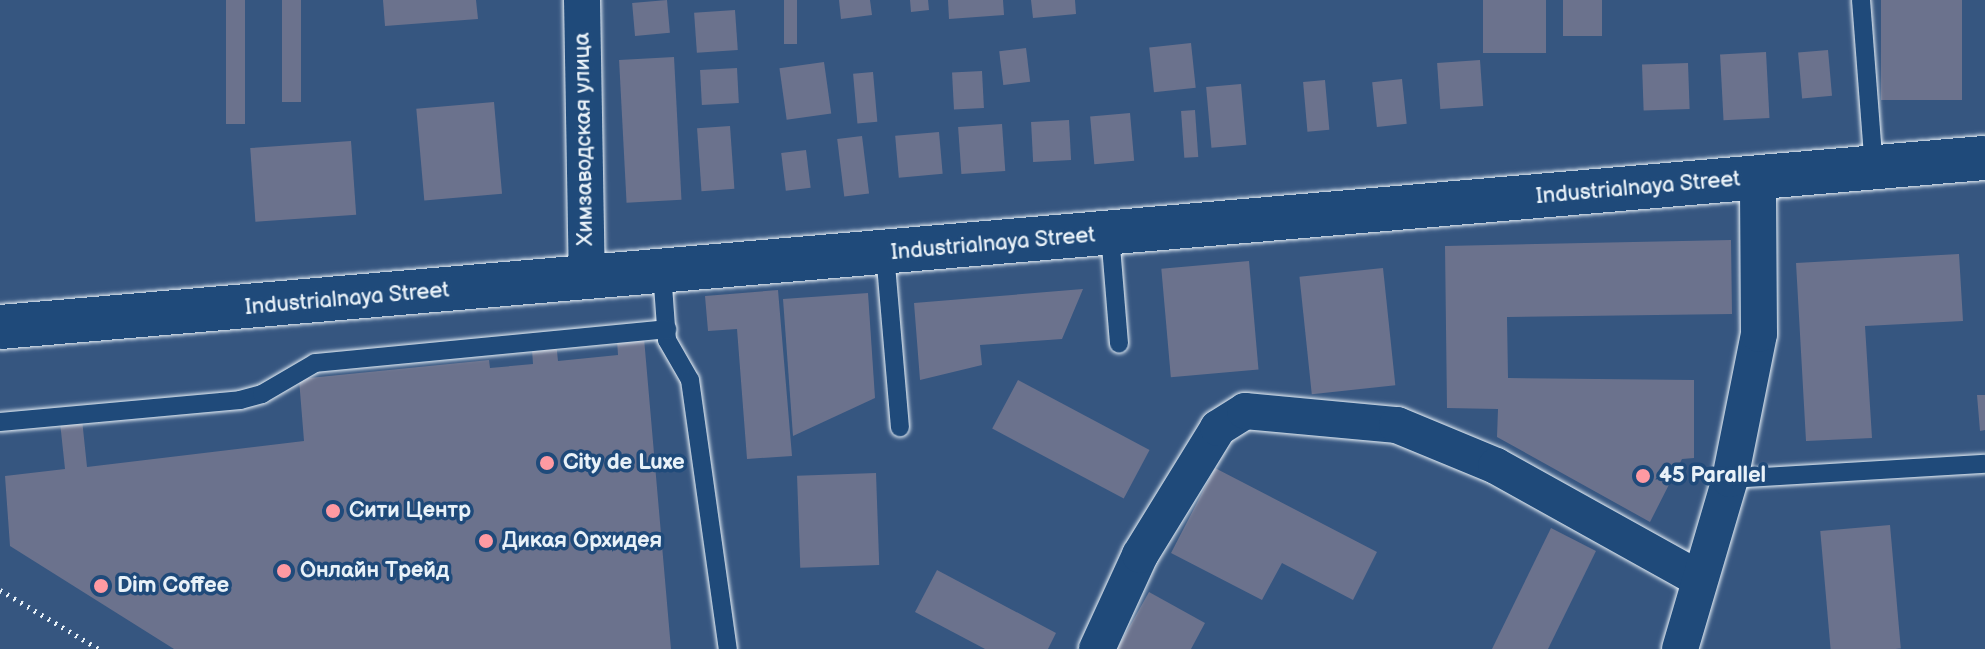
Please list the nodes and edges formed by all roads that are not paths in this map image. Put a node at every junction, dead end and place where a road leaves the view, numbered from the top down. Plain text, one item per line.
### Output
1 (582, 0) edge
2 (1861, 0) edge
3 (1985, 158) edge
4 (1874, 168) junction
5 (1758, 178) junction
6 (1110, 234) junction
7 (885, 253) junction
8 (662, 272) junction
9 (587, 279) junction
10 (0, 327) edge
11 (667, 329) junction
12 (1119, 344) dead end
13 (0, 422) edge
14 (900, 427) dead end
15 (1985, 464) edge
16 (1730, 479) junction
17 (1699, 579) junction
18 (728, 649) edge
19 (1097, 649) edge
20 (1680, 649) edge

1 - 9 street, Химзаводская улица
2 - 4 lane
3 - 4 main road, Industrialnaya Street
4 - 5 main road, Industrialnaya Street
5 - 6 main road, Industrialnaya Street
5 - 16 street
6 - 7 main road, Industrialnaya Street
6 - 12 lane
7 - 8 main road, Industrialnaya Street
7 - 14 lane
8 - 9 main road, Industrialnaya Street
8 - 11 lane
9 - 10 main road, Industrialnaya Street
11 - 13 lane
11 - 18 lane
15 - 16 lane
16 - 17 street
17 - 19 street
17 - 20 street

